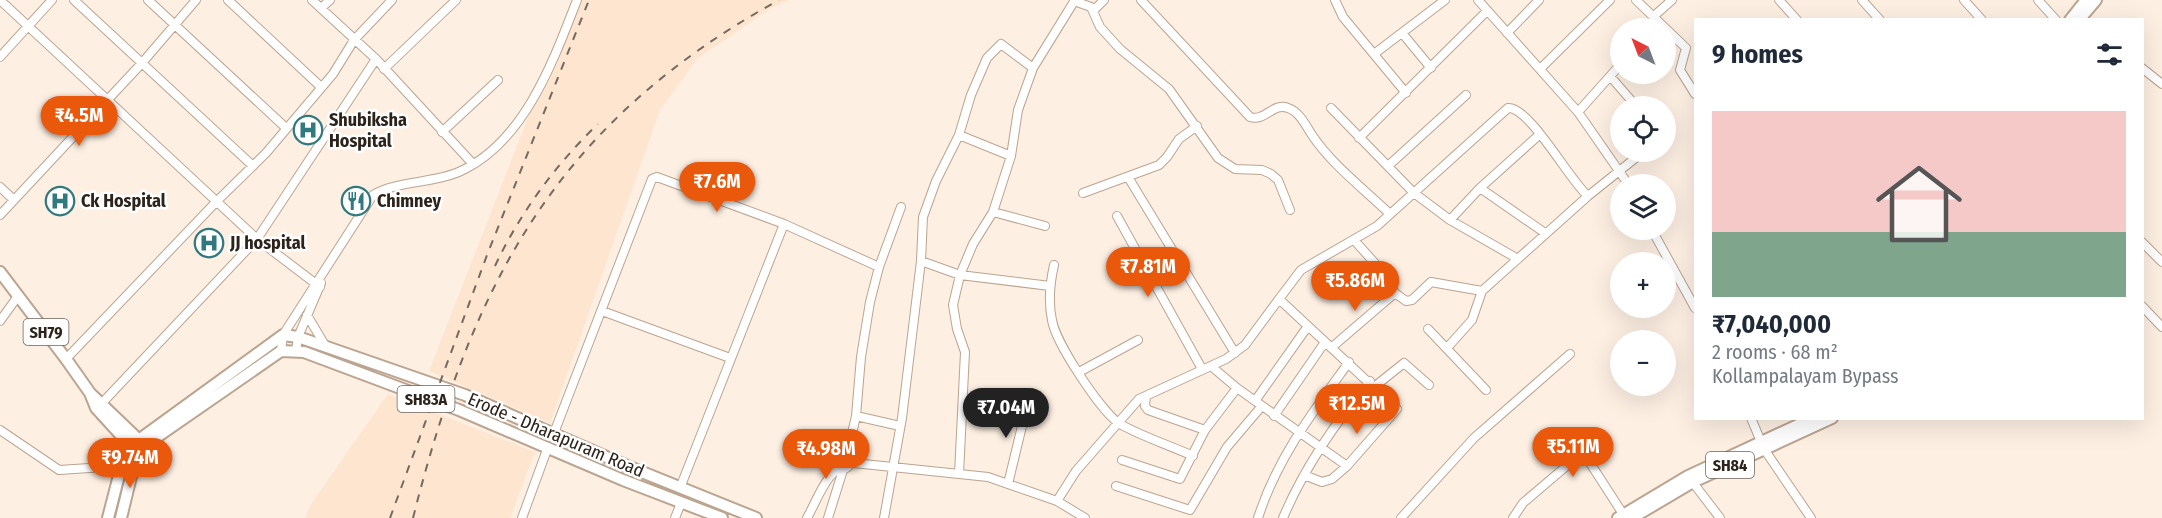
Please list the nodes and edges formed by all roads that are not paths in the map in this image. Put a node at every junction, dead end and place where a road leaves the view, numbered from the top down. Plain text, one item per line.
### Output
1 (0, 0) edge
2 (52, 0) edge
3 (74, 0) edge
4 (148, 0) edge
5 (196, 0) edge
6 (228, 0) edge
7 (312, 0) edge
8 (330, 0) edge
9 (392, 0) edge
10 (456, 0) edge
11 (577, 0) edge
12 (1075, 0) edge
13 (1104, 0) edge
14 (1141, 0) edge
15 (1335, 0) edge
16 (1445, 0) edge
17 (1478, 0) edge
18 (1539, 0) edge
19 (1610, 0) edge
20 (1636, 0) edge
21 (1672, 0) edge
22 (1779, 0) edge
23 (1862, 0) edge
24 (1964, 0) edge
25 (2038, 0) edge
26 (2086, 0) edge
27 (2096, 0) edge
28 (321, 8) junction
29 (1094, 10) junction
30 (1486, 12) junction
31 (1654, 16) joint
32 (1795, 18) edge
33 (1879, 18) edge
34 (1980, 18) edge
35 (2054, 18) edge
36 (2078, 18) edge
37 (2079, 18) edge
38 (174, 24) junction
39 (27, 26) junction
40 (1401, 33) junction
41 (1506, 33) junction
42 (1676, 39) edge
43 (354, 40) junction
44 (1691, 51) edge
45 (1374, 54) junction
46 (0, 57) edge
47 (376, 60) junction
48 (142, 63) junction
49 (1033, 68) junction
50 (1431, 68) junction
51 (384, 69) junction
52 (1540, 69) junction
53 (2144, 70) edge
54 (1610, 77) edge
55 (498, 80) dead end
56 (1618, 84) edge
57 (2162, 84) edge
58 (321, 87) junction
59 (1694, 92) edge
60 (1406, 93) junction
61 (1466, 95) dead end
62 (1628, 96) edge
63 (106, 99) junction
64 (1331, 108) dead end
65 (1578, 112) junction
66 (1197, 126) junction
67 (285, 127) junction
68 (442, 132) junction
69 (959, 135) junction
70 (1539, 135) junction
71 (1359, 138) junction
72 (1011, 156) junction
73 (1630, 162) edge
74 (473, 164) junction
75 (253, 166) junction
76 (1388, 166) junction
77 (1620, 170) junction
78 (1622, 174) edge
79 (1128, 177) junction
80 (0, 188) edge
81 (1480, 188) junction
82 (1083, 193) dead end
83 (1414, 193) junction
84 (1588, 196) junction
85 (14, 200) junction
86 (216, 202) junction
87 (901, 207) dead end
88 (1290, 210) dead end
89 (993, 212) junction
90 (1390, 214) junction
91 (0, 215) edge
92 (1117, 216) dead end
93 (1450, 220) junction
94 (784, 224) junction
95 (1046, 226) dead end
96 (1545, 233) junction
97 (257, 239) junction
98 (1354, 240) junction
99 (1659, 240) edge
100 (2144, 244) edge
101 (1518, 259) junction
102 (921, 261) junction
103 (2162, 262) edge
104 (1054, 265) dead end
105 (879, 267) junction
106 (0, 272) edge
107 (960, 275) junction
108 (319, 283) junction
109 (1050, 286) junction
110 (1482, 291) junction
111 (1691, 292) edge
112 (1395, 293) junction
113 (18, 296) junction
114 (1279, 299) junction
115 (2144, 308) edge
116 (602, 311) junction
117 (307, 315) junction
118 (0, 321) edge
119 (1308, 326) junction
120 (2162, 327) edge
121 (1428, 328) dead end
122 (282, 334) junction
123 (298, 337) junction
124 (1137, 340) dead end
125 (1328, 345) junction
126 (326, 346) junction
127 (1447, 348) junction
128 (281, 351) junction
129 (296, 351) junction
130 (1235, 353) junction
131 (1570, 354) dead end
132 (730, 358) junction
133 (66, 359) junction
134 (1349, 362) junction
135 (1211, 366) junction
136 (1202, 369) junction
137 (1079, 372) junction
138 (1372, 384) junction
139 (1429, 385) dead end
140 (1237, 388) junction
141 (1486, 390) dead end
142 (90, 393) junction
143 (1146, 396) junction
144 (1028, 401) dead end
145 (103, 402) junction
146 (1258, 404) junction
147 (856, 416) junction
148 (1274, 416) junction
149 (1752, 420) edge
150 (1809, 420) edge
151 (1827, 420) edge
152 (1118, 423) junction
153 (900, 426) junction
154 (0, 430) edge
155 (1205, 430) junction
156 (1298, 432) junction
157 (554, 433) junction
158 (135, 445) junction
159 (1763, 445) junction
160 (548, 447) junction
161 (1321, 448) junction
162 (1193, 456) junction
163 (1122, 460) dead end
164 (120, 466) junction
165 (1347, 466) junction
166 (844, 467) junction
167 (893, 467) junction
168 (958, 474) junction
169 (1304, 475) junction
170 (1691, 479) junction
171 (1008, 484) junction
172 (1116, 486) dead end
173 (680, 488) junction
174 (1056, 501) junction
175 (681, 503) junction
176 (1624, 517) edge
177 (108, 518) edge
178 (121, 518) edge
179 (522, 518) edge
180 (675, 518) edge
181 (722, 518) edge
182 (756, 518) edge
183 (807, 518) edge
184 (828, 518) edge
185 (884, 518) edge
186 (1085, 518) edge
187 (1258, 518) edge
188 (1283, 518) edge
189 (1401, 518) edge
190 (1513, 518) edge
191 (1720, 518) edge
192 (1811, 518) edge

1 - 39 street
2 - 39 street
3 - 48 street
4 - 38 street
5 - 38 street
6 - 58 street
7 - 28 street
8 - 28 street
9 - 43 street
10 - 51 street
11 - 74 street
12 - 29 street
12 - 49 street
13 - 29 street
14 - 90 street
15 - 45 street
16 - 40 street
17 - 30 street
18 - 41 street
19 - 52 street
20 - 31 street
21 - 31 street
22 - 32 street
23 - 33 street
24 - 34 street
25 - 35 street
26 - 36 main road
27 - 37 main road
28 - 43 street
29 - 66 street
30 - 41 street
30 - 50 street
38 - 48 street
38 - 67 street
39 - 46 street
39 - 63 street
40 - 45 street
40 - 50 street
41 - 52 street
42 - 44 street
43 - 47 street
43 - 58 street
44 - 59 street
45 - 60 street
47 - 51 street
47 - 97 street
48 - 63 street
48 - 75 street
49 - 69 street
49 - 72 street
50 - 60 street
51 - 68 street
52 - 65 street
53 - 57 street
54 - 65 street
55 - 68 street
56 - 62 street
58 - 67 street
60 - 71 street
61 - 76 street
63 - 85 street
63 - 86 street
64 - 71 street
65 - 77 street
66 - 79 street
66 - 88 street
67 - 75 street
68 - 74 street
69 - 72 street
69 - 102 street
70 - 81 street
70 - 83 street
70 - 84 street
71 - 76 street
72 - 89 street
73 - 77 street
74 - 108 street
75 - 86 street
76 - 83 street
77 - 78 street
77 - 84 street
79 - 82 street
79 - 130 street
80 - 85 street
81 - 93 street
81 - 96 street
83 - 90 street
83 - 93 street
84 - 96 street
85 - 91 street
86 - 97 street
86 - 133 street
87 - 105 street
89 - 95 street
89 - 107 street
90 - 98 street
92 - 136 street
93 - 101 street
94 - 105 street
94 - 116 street
94 - 132 street
96 - 101 street
97 - 108 street
97 - 145 street
98 - 112 street
98 - 114 street
99 - 111 street
100 - 103 street
101 - 110 street
102 - 107 street
102 - 153 street
104 - 109 street
105 - 147 street
106 - 113 main road, SH79
107 - 109 street
107 - 168 street
108 - 117 street
108 - 122 street
109 - 137 street
110 - 112 street
110 - 127 street
112 - 125 street
113 - 118 street
113 - 133 main road, SH79
114 - 119 street
114 - 130 street
115 - 120 street
116 - 132 street
116 - 157 street
117 - 123 street
117 - 126 street
119 - 125 street
119 - 146 street
121 - 127 street
122 - 123 main road, Erode - Dharapuram Road / SH83A
122 - 128 street
122 - 158 main road
123 - 126 main road, Erode - Dharapuram Road / SH83A
123 - 129 street
124 - 137 street
125 - 134 street
125 - 148 street
126 - 157 main road, Erode - Dharapuram Road / SH83A
127 - 141 street
128 - 129 main road, Erode - Dharapuram Road / SH83A
128 - 158 main road
129 - 160 main road, Erode - Dharapuram Road / SH83A
130 - 135 street
131 - 189 street
132 - 173 street
133 - 142 main road, SH79
134 - 138 street
134 - 156 street
135 - 136 street
135 - 140 street
136 - 143 street
137 - 152 street
138 - 139 street
138 - 161 street
138 - 165 street
140 - 146 street
140 - 155 street
142 - 145 main road, SH79
142 - 158 main road, SH79
143 - 152 street
143 - 155 street
144 - 171 street
145 - 158 main road, SH79
146 - 148 street
146 - 172 street
147 - 153 street
147 - 166 street
148 - 156 street
149 - 159 street
150 - 159 main road, SH84
151 - 159 main road, SH84
152 - 162 street
152 - 174 street
153 - 167 street
154 - 164 street
155 - 162 street
156 - 161 street
156 - 187 street
157 - 173 main road, Erode - Dharapuram Road / SH83A
158 - 164 main road
158 - 178 main road
159 - 170 main road, SH84
159 - 192 street
160 - 175 main road, Erode - Dharapuram Road / SH83A
160 - 179 street
161 - 165 street
161 - 169 street
162 - 163 street
164 - 177 main road
165 - 169 street
166 - 167 street
166 - 183 street
166 - 184 street
167 - 168 street
167 - 185 street
168 - 171 street
169 - 188 street
170 - 176 main road, SH84
170 - 191 street
171 - 174 street
173 - 182 main road, Erode - Dharapuram Road / SH83A
174 - 186 street
175 - 180 street
175 - 181 main road, Erode - Dharapuram Road / SH83A
176 - 190 street

